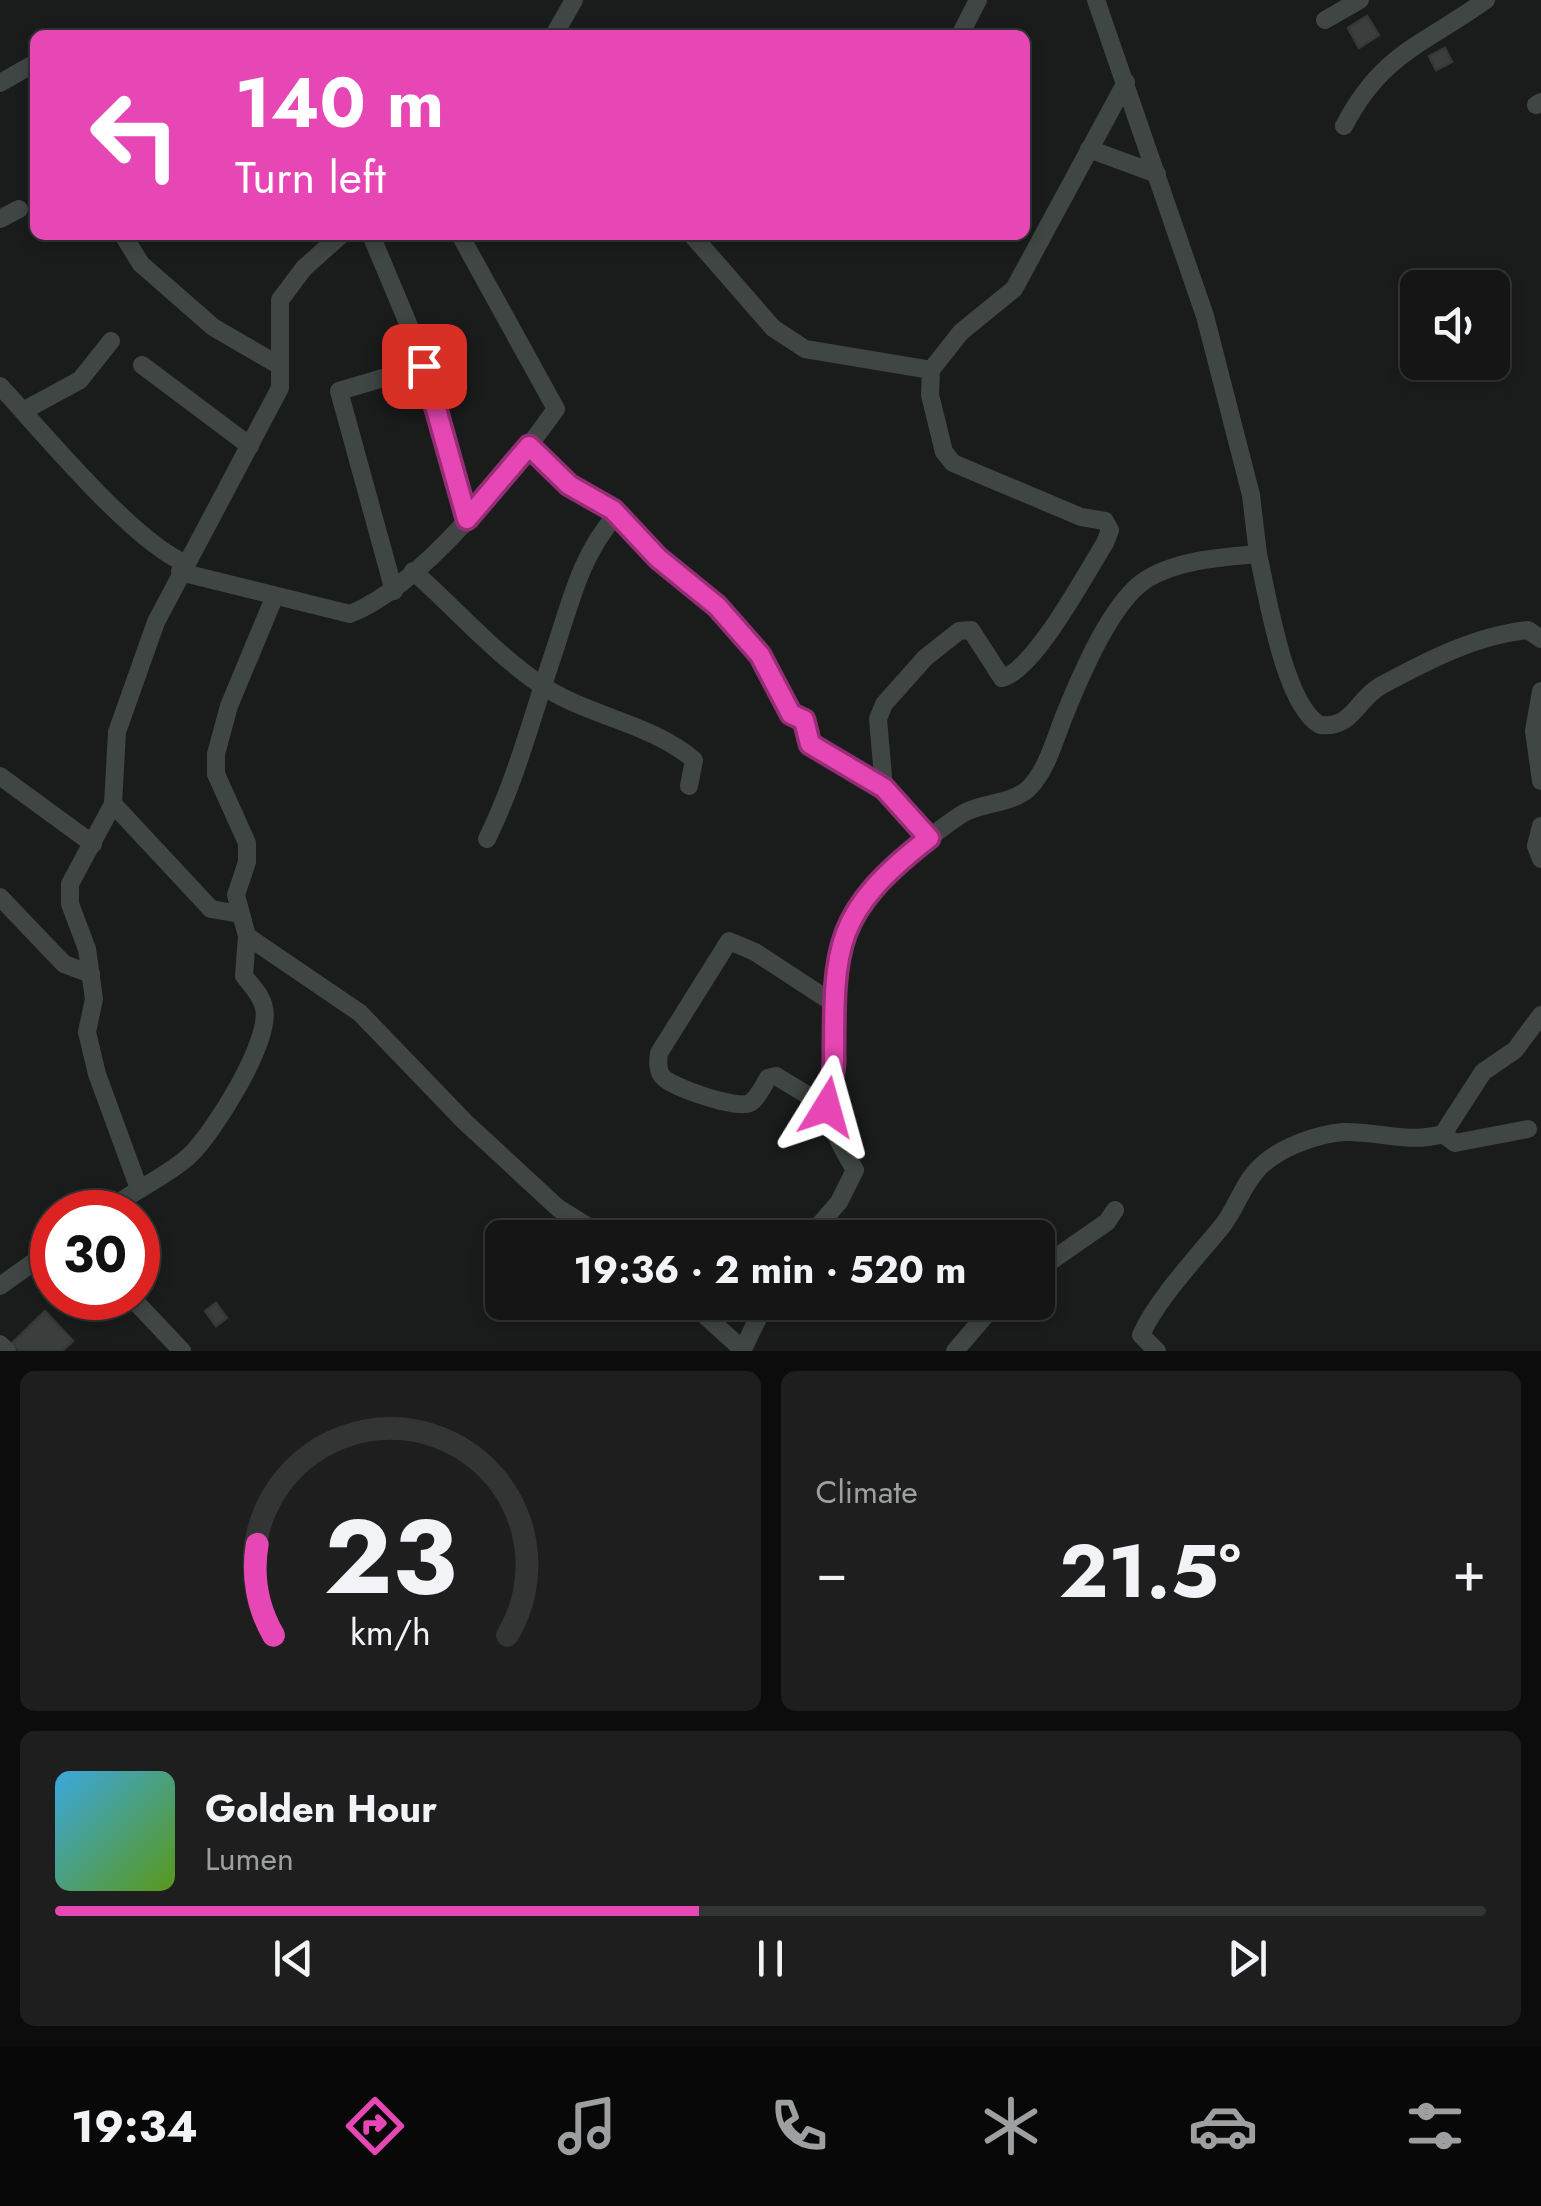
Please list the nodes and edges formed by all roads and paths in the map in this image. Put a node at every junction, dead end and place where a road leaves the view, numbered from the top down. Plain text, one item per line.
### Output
1 (574, 0) edge
2 (978, 0) edge
3 (1096, 0) edge
4 (1360, 0) edge
5 (1486, 0) edge
6 (1325, 20) dead end
7 (557, 30) edge
8 (963, 30) edge
9 (30, 66) edge
10 (1126, 82) junction
11 (0, 83) edge
12 (1344, 126) dead end
13 (1088, 149) junction
14 (1157, 174) junction
15 (20, 209) dead end
16 (0, 219) edge
17 (126, 240) edge
18 (335, 240) edge
19 (373, 240) edge
20 (463, 240) edge
21 (696, 240) edge
22 (111, 341) dead end
23 (142, 365) dead end
24 (280, 366) junction
25 (424, 366) junction
26 (931, 370) junction
27 (0, 386) edge
28 (23, 411) junction
29 (250, 446) junction
30 (529, 446) junction
31 (616, 514) junction
32 (467, 519) junction
33 (1258, 554) junction
34 (182, 567) junction
35 (413, 571) junction
36 (394, 591) junction
37 (274, 598) junction
38 (1541, 639) edge
39 (541, 686) junction
40 (1541, 691) edge
41 (0, 776) edge
42 (1541, 782) edge
43 (689, 786) dead end
44 (884, 788) junction
45 (114, 804) junction
46 (1541, 826) edge
47 (929, 838) junction
48 (487, 839) dead end
49 (93, 844) junction
50 (1541, 859) edge
51 (0, 897) edge
52 (240, 914) junction
53 (247, 936) junction
54 (90, 974) junction
55 (833, 1003) junction
56 (1541, 1015) edge
57 (827, 1107) junction
58 (1528, 1128) dead end
59 (1442, 1134) junction
60 (138, 1186) junction
61 (133, 1190) edge
62 (1116, 1210) dead end
63 (577, 1220) edge
64 (824, 1220) edge
65 (1055, 1258) edge
66 (30, 1265) edge
67 (0, 1286) edge
68 (153, 1320) edge
69 (710, 1320) edge
70 (757, 1320) edge
71 (982, 1320) edge
72 (0, 1344) edge
73 (742, 1350) edge
74 (7, 1351) edge
75 (182, 1351) edge
76 (956, 1351) edge
77 (1158, 1351) edge

1 - 7 street
2 - 8 street
3 - 10 street
4 - 6 street
5 - 12 street
9 - 11 street
10 - 13 street
10 - 14 street
13 - 14 street
13 - 26 street
14 - 33 street
15 - 16 street
17 - 24 street
18 - 24 street
19 - 25 street
20 - 30 street
21 - 26 street
22 - 28 street
23 - 29 street
24 - 29 street
25 - 32 street
25 - 36 street
26 - 44 street
27 - 28 street
28 - 34 street
29 - 34 street
30 - 31 street
30 - 32 street
31 - 39 street
31 - 44 street
32 - 35 street
33 - 38 street
33 - 47 street
34 - 37 street
34 - 45 street
35 - 36 street
35 - 39 street
36 - 37 street
37 - 52 street
39 - 43 street
39 - 48 street
40 - 42 street
41 - 49 street
44 - 47 street
45 - 49 street
45 - 52 street
46 - 50 street
47 - 55 street
49 - 54 street
51 - 54 street
52 - 53 street
53 - 60 street
53 - 63 street
54 - 60 street
55 - 57 street
55 - 57 street
56 - 59 street
57 - 64 street
58 - 59 street
59 - 77 street
60 - 61 street
62 - 65 street
66 - 67 street
68 - 75 street
69 - 73 street
70 - 73 street
71 - 76 street
72 - 74 street

